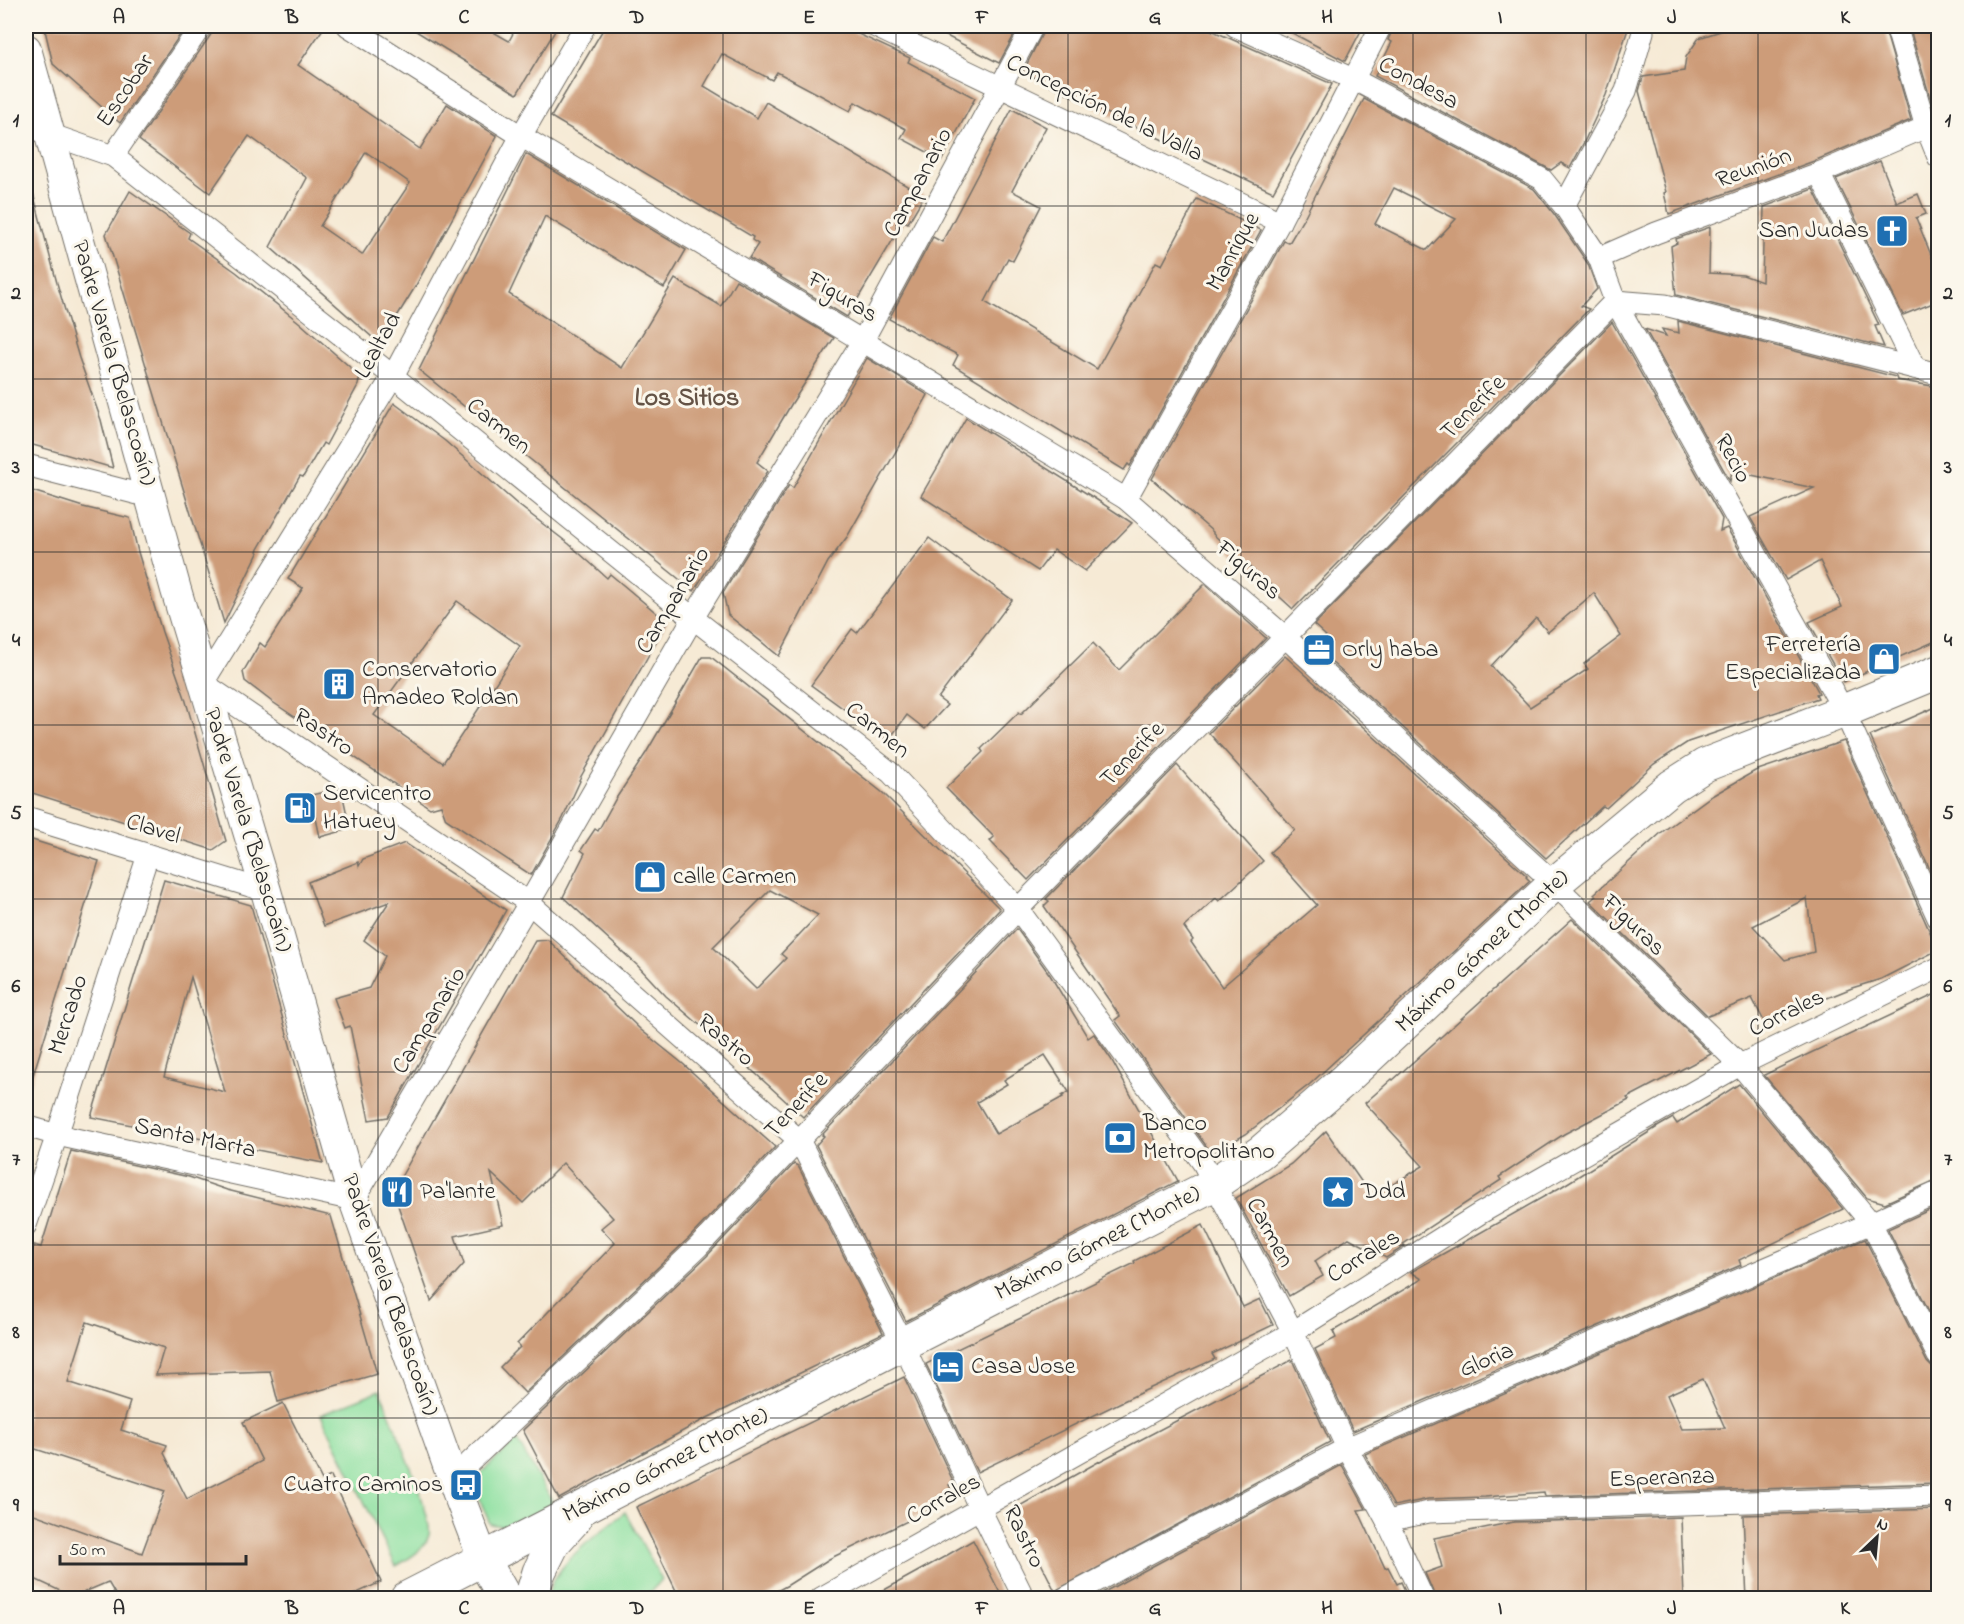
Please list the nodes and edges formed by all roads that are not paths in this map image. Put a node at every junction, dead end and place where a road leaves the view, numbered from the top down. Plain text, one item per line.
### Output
1 (201, 26) edge
2 (348, 26) edge
3 (585, 26) edge
4 (874, 26) edge
5 (1033, 26) edge
6 (1235, 26) edge
7 (1381, 26) edge
8 (1642, 26) edge
9 (1896, 26) edge
10 (26, 49) edge
11 (1353, 79) junction
12 (1000, 88) junction
13 (1926, 127) junction
14 (36, 129) edge
15 (521, 136) junction
16 (112, 156) junction
17 (1938, 157) edge
18 (1819, 173) junction
19 (1564, 206) junction
20 (1280, 222) junction
21 (1599, 258) junction
22 (1615, 301) junction
23 (863, 340) junction
24 (1915, 368) junction
25 (1938, 374) edge
26 (393, 376) junction
27 (26, 465) edge
28 (150, 497) junction
29 (1126, 499) junction
30 (693, 618) junction
31 (1284, 636) junction
32 (1938, 672) edge
33 (203, 683) junction
34 (1844, 711) junction
35 (26, 817) edge
36 (148, 855) junction
37 (1554, 884) junction
38 (266, 891) junction
39 (529, 903) junction
40 (1018, 909) junction
41 (1938, 918) edge
42 (1938, 968) edge
43 (1740, 1065) junction
44 (26, 1126) edge
45 (57, 1135) junction
46 (799, 1140) junction
47 (1214, 1184) junction
48 (1938, 1192) edge
49 (354, 1200) junction
50 (1871, 1223) junction
51 (26, 1225) edge
52 (1293, 1332) junction
53 (903, 1344) junction
54 (1938, 1356) edge
55 (1347, 1448) junction
56 (453, 1478) junction
57 (1938, 1496) edge
58 (587, 1507) junction
59 (980, 1509) junction
60 (1387, 1521) junction
61 (484, 1561) junction
62 (407, 1599) edge
63 (505, 1599) edge
64 (531, 1599) edge
65 (821, 1599) edge
66 (1024, 1599) edge
67 (1065, 1599) edge
68 (1423, 1599) edge

1 - 16 street, Escobar
2 - 15 street, Figuras
3 - 15 street, Lealtad
4 - 12 street, Concepción de la Valla
5 - 12 street, Campanario
6 - 11 street, Condesa
7 - 11 street, Manrique
8 - 19 street
9 - 13 street
10 - 14 main road, Padre Varela (Belascoaín)
11 - 19 street, Condesa
11 - 20 street, Manrique
12 - 20 street, Concepción de la Valla
12 - 23 street, Campanario
13 - 17 street
13 - 18 street, Reunión
14 - 16 street, Carmen
14 - 28 main road, Padre Varela (Belascoaín)
15 - 23 street, Figuras
15 - 26 street, Lealtad
16 - 26 street, Carmen
18 - 21 street, Reunión
18 - 24 street
19 - 21 street, Recio
20 - 29 street, Manrique
21 - 22 street, Recio
22 - 24 street
22 - 31 street, Tenerife
22 - 34 street, Recio
23 - 29 street, Figuras
23 - 30 street, Campanario
24 - 25 street
26 - 30 street, Carmen
26 - 33 street, Lealtad
27 - 28 street
28 - 33 main road, Padre Varela (Belascoaín)
29 - 31 street, Figuras
30 - 39 street, Campanario
30 - 40 street, Carmen
31 - 37 street, Figuras
31 - 40 street, Tenerife
32 - 34 main road, Máximo Gómez (Monte)
33 - 38 main road, Padre Varela (Belascoaín)
33 - 39 street, Rastro
34 - 37 main road, Máximo Gómez (Monte)
34 - 41 street, Recio
35 - 36 street, Clavel
36 - 38 street, Clavel
36 - 45 street, Mercado
37 - 43 street, Figuras
37 - 47 main road, Máximo Gómez (Monte)
38 - 49 main road, Padre Varela (Belascoaín)
39 - 46 street, Rastro
39 - 49 street, Campanario
40 - 46 street, Tenerife
40 - 47 street, Carmen
42 - 43 street, Corrales
43 - 50 street, Figuras
43 - 52 street, Corrales
44 - 45 street, Santa Marta
45 - 49 street, Santa Marta
45 - 51 street, Mercado
46 - 53 street, Rastro
46 - 56 street, Tenerife
47 - 52 street, Carmen
47 - 53 main road, Máximo Gómez (Monte)
48 - 50 street, Gloria
49 - 56 main road, Padre Varela (Belascoaín)
50 - 54 street, Figuras
50 - 55 street, Gloria
52 - 55 street, Carmen
52 - 59 street, Corrales
53 - 58 main road, Máximo Gómez (Monte)
53 - 59 street, Rastro
55 - 60 street, Carmen
55 - 67 street, Gloria
56 - 61 main road, Padre Varela (Belascoaín)
57 - 60 street, Esperanza
58 - 61 main road, Máximo Gómez (Monte)
58 - 64 main road
59 - 65 street, Corrales
59 - 66 street, Rastro
60 - 68 street, Carmen
61 - 62 main road, Máximo Gómez (Monte)
61 - 63 main road, Padre Varela (Belascoaín)

